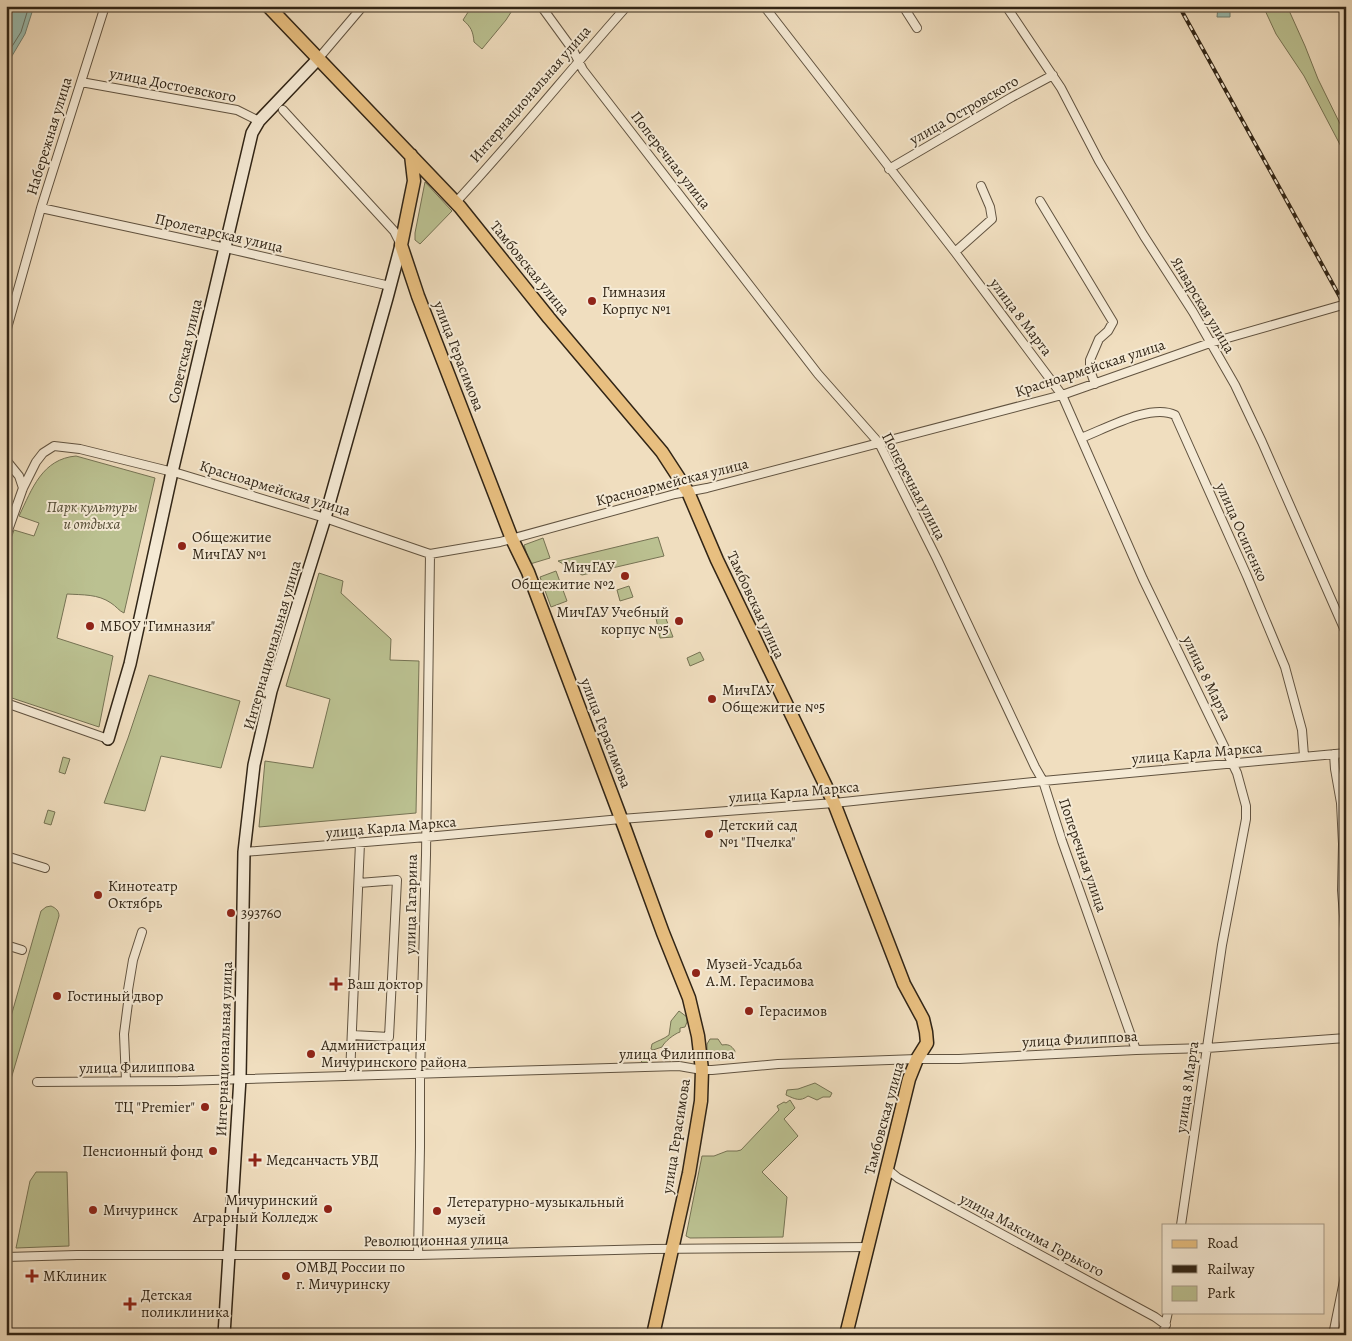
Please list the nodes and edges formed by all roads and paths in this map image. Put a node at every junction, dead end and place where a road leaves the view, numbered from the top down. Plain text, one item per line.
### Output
1 (105, 6) edge
2 (268, 6) edge
3 (363, 6) edge
4 (541, 6) edge
5 (627, 6) edge
6 (764, 6) edge
7 (902, 6) edge
8 (1006, 6) edge
9 (917, 28) dead end
10 (318, 59) junction
11 (578, 60) junction
12 (1053, 75) junction
13 (81, 82) junction
14 (283, 110) dead end
15 (259, 121) junction
16 (411, 155) junction
17 (889, 169) junction
18 (981, 186) dead end
19 (1040, 201) dead end
20 (456, 202) junction
21 (41, 208) junction
22 (401, 245) junction
23 (225, 248) junction
24 (955, 252) junction
25 (390, 286) junction
26 (1346, 304) edge
27 (6, 332) edge
28 (1210, 343) junction
29 (1095, 384) junction
30 (1062, 395) junction
31 (1081, 438) junction
32 (879, 443) junction
33 (6, 460) edge
34 (172, 472) junction
35 (23, 488) junction
36 (688, 492) junction
37 (325, 518) junction
38 (6, 536) edge
39 (512, 539) junction
40 (430, 554) junction
41 (1346, 633) edge
42 (6, 703) edge
43 (108, 739) joint
44 (1346, 753) edge
45 (1334, 754) junction
46 (1304, 756) junction
47 (1232, 763) junction
48 (1043, 781) junction
49 (834, 803) junction
50 (621, 819) junction
51 (426, 837) junction
52 (360, 843) junction
53 (244, 852) junction
54 (6, 856) edge
55 (45, 868) dead end
56 (359, 883) junction
57 (142, 932) dead end
58 (1346, 942) edge
59 (6, 945) edge
60 (22, 950) dead end
61 (352, 1035) junction
62 (1346, 1038) edge
63 (1207, 1048) junction
64 (1136, 1050) junction
65 (917, 1059) junction
66 (702, 1070) junction
67 (420, 1073) junction
68 (350, 1075) junction
69 (240, 1078) junction
70 (126, 1081) junction
71 (37, 1082) dead end
72 (886, 1168) junction
73 (1181, 1224) edge
74 (867, 1247) junction
75 (671, 1250) junction
76 (229, 1255) junction
77 (418, 1255) junction
78 (6, 1257) edge
79 (1346, 1271) edge
80 (1168, 1314) edge
81 (1166, 1326) junction
82 (224, 1335) edge
83 (653, 1335) edge
84 (846, 1335) edge
85 (1163, 1335) edge
86 (1333, 1335) edge

1 - 13 street, Набережная улица
2 - 10 main road, Тамбовская улица
3 - 10 street, Советская улица
4 - 11 street, Поперечная улица
5 - 11 street, Интернациональная улица
6 - 17 street, улица 8 Марта
7 - 9 street
8 - 12 street, Январская улица
10 - 15 main road, Советская улица
10 - 16 main road, Тамбовская улица
11 - 20 street, Интернациональная улица
11 - 32 street, Поперечная улица
12 - 17 street, улица Островского
12 - 28 street, Январская улица
13 - 15 street, улица Достоевского
13 - 21 street, Набережная улица
14 - 22 street
15 - 23 main road, Советская улица
16 - 20 main road, Тамбовская улица
16 - 22 main road, улица Герасимова
17 - 24 street, улица 8 Марта
18 - 24 street
19 - 29 street
20 - 36 main road, Тамбовская улица
21 - 23 street, Пролетарская улица
21 - 27 street, Набережная улица
22 - 25 main road, Интернациональная улица
22 - 39 main road, улица Герасимова
23 - 25 street, Пролетарская улица
23 - 34 main road, Советская улица
24 - 30 street, улица 8 Марта
25 - 37 main road, Интернациональная улица
26 - 28 street, Красноармейская улица
28 - 29 street, Красноармейская улица
28 - 41 street, Январская улица
29 - 30 street, Красноармейская улица
30 - 31 street, улица 8 Марта
30 - 32 street, Красноармейская улица
31 - 46 street, улица Осипенко
31 - 47 street, улица 8 Марта
32 - 36 street, Красноармейская улица
32 - 48 street, Поперечная улица
33 - 35 street
34 - 35 street, Красноармейская улица
34 - 37 street, Красноармейская улица
34 - 43 main road, Советская улица
35 - 38 street
36 - 39 street, Красноармейская улица
36 - 49 main road, Тамбовская улица
37 - 40 street, Красноармейская улица
37 - 53 main road, Интернациональная улица
39 - 40 street, Красноармейская улица
39 - 50 main road, улица Герасимова
40 - 51 street, улица Гагарина
42 - 43 street
44 - 45 street, улица Карла Маркса
45 - 46 street, улица Карла Маркса
45 - 58 street
46 - 47 street, улица Карла Маркса
47 - 48 street, улица Карла Маркса
47 - 63 street, улица 8 Марта
48 - 49 street, улица Карла Маркса
48 - 64 street, Поперечная улица
49 - 50 street, улица Карла Маркса
49 - 65 main road, Тамбовская улица
50 - 51 street, улица Карла Маркса
50 - 66 main road, улица Герасимова
51 - 52 street, улица Карла Маркса
51 - 67 street, улица Гагарина
52 - 53 street, улица Карла Маркса
52 - 56 street
53 - 69 main road, Интернациональная улица
54 - 55 street
56 - 61 street
56 - 61 street
57 - 70 street
59 - 60 street
61 - 68 street
62 - 63 street, улица Филиппова
63 - 64 street, улица Филиппова
63 - 73 street, улица 8 Марта
64 - 65 street, улица Филиппова
65 - 66 street, улица Филиппова
65 - 72 main road, Тамбовская улица
66 - 67 street, улица Филиппова
66 - 75 main road, улица Герасимова
67 - 68 street, улица Филиппова
67 - 77 street, улица Гагарина
68 - 69 street, улица Филиппова
69 - 70 street, улица Филиппова
69 - 76 main road, Интернациональная улица
70 - 71 street, улица Филиппова
72 - 74 main road, Тамбовская улица
72 - 81 street, улица Максима Горького
74 - 75 street, Революционная улица
74 - 84 main road, Тамбовская улица
75 - 77 street, Революционная улица
75 - 83 main road, улица Герасимова
76 - 77 street, Революционная улица
76 - 78 street, Революционная улица
76 - 82 main road, Интернациональная улица
79 - 86 street
80 - 81 street
81 - 85 street

